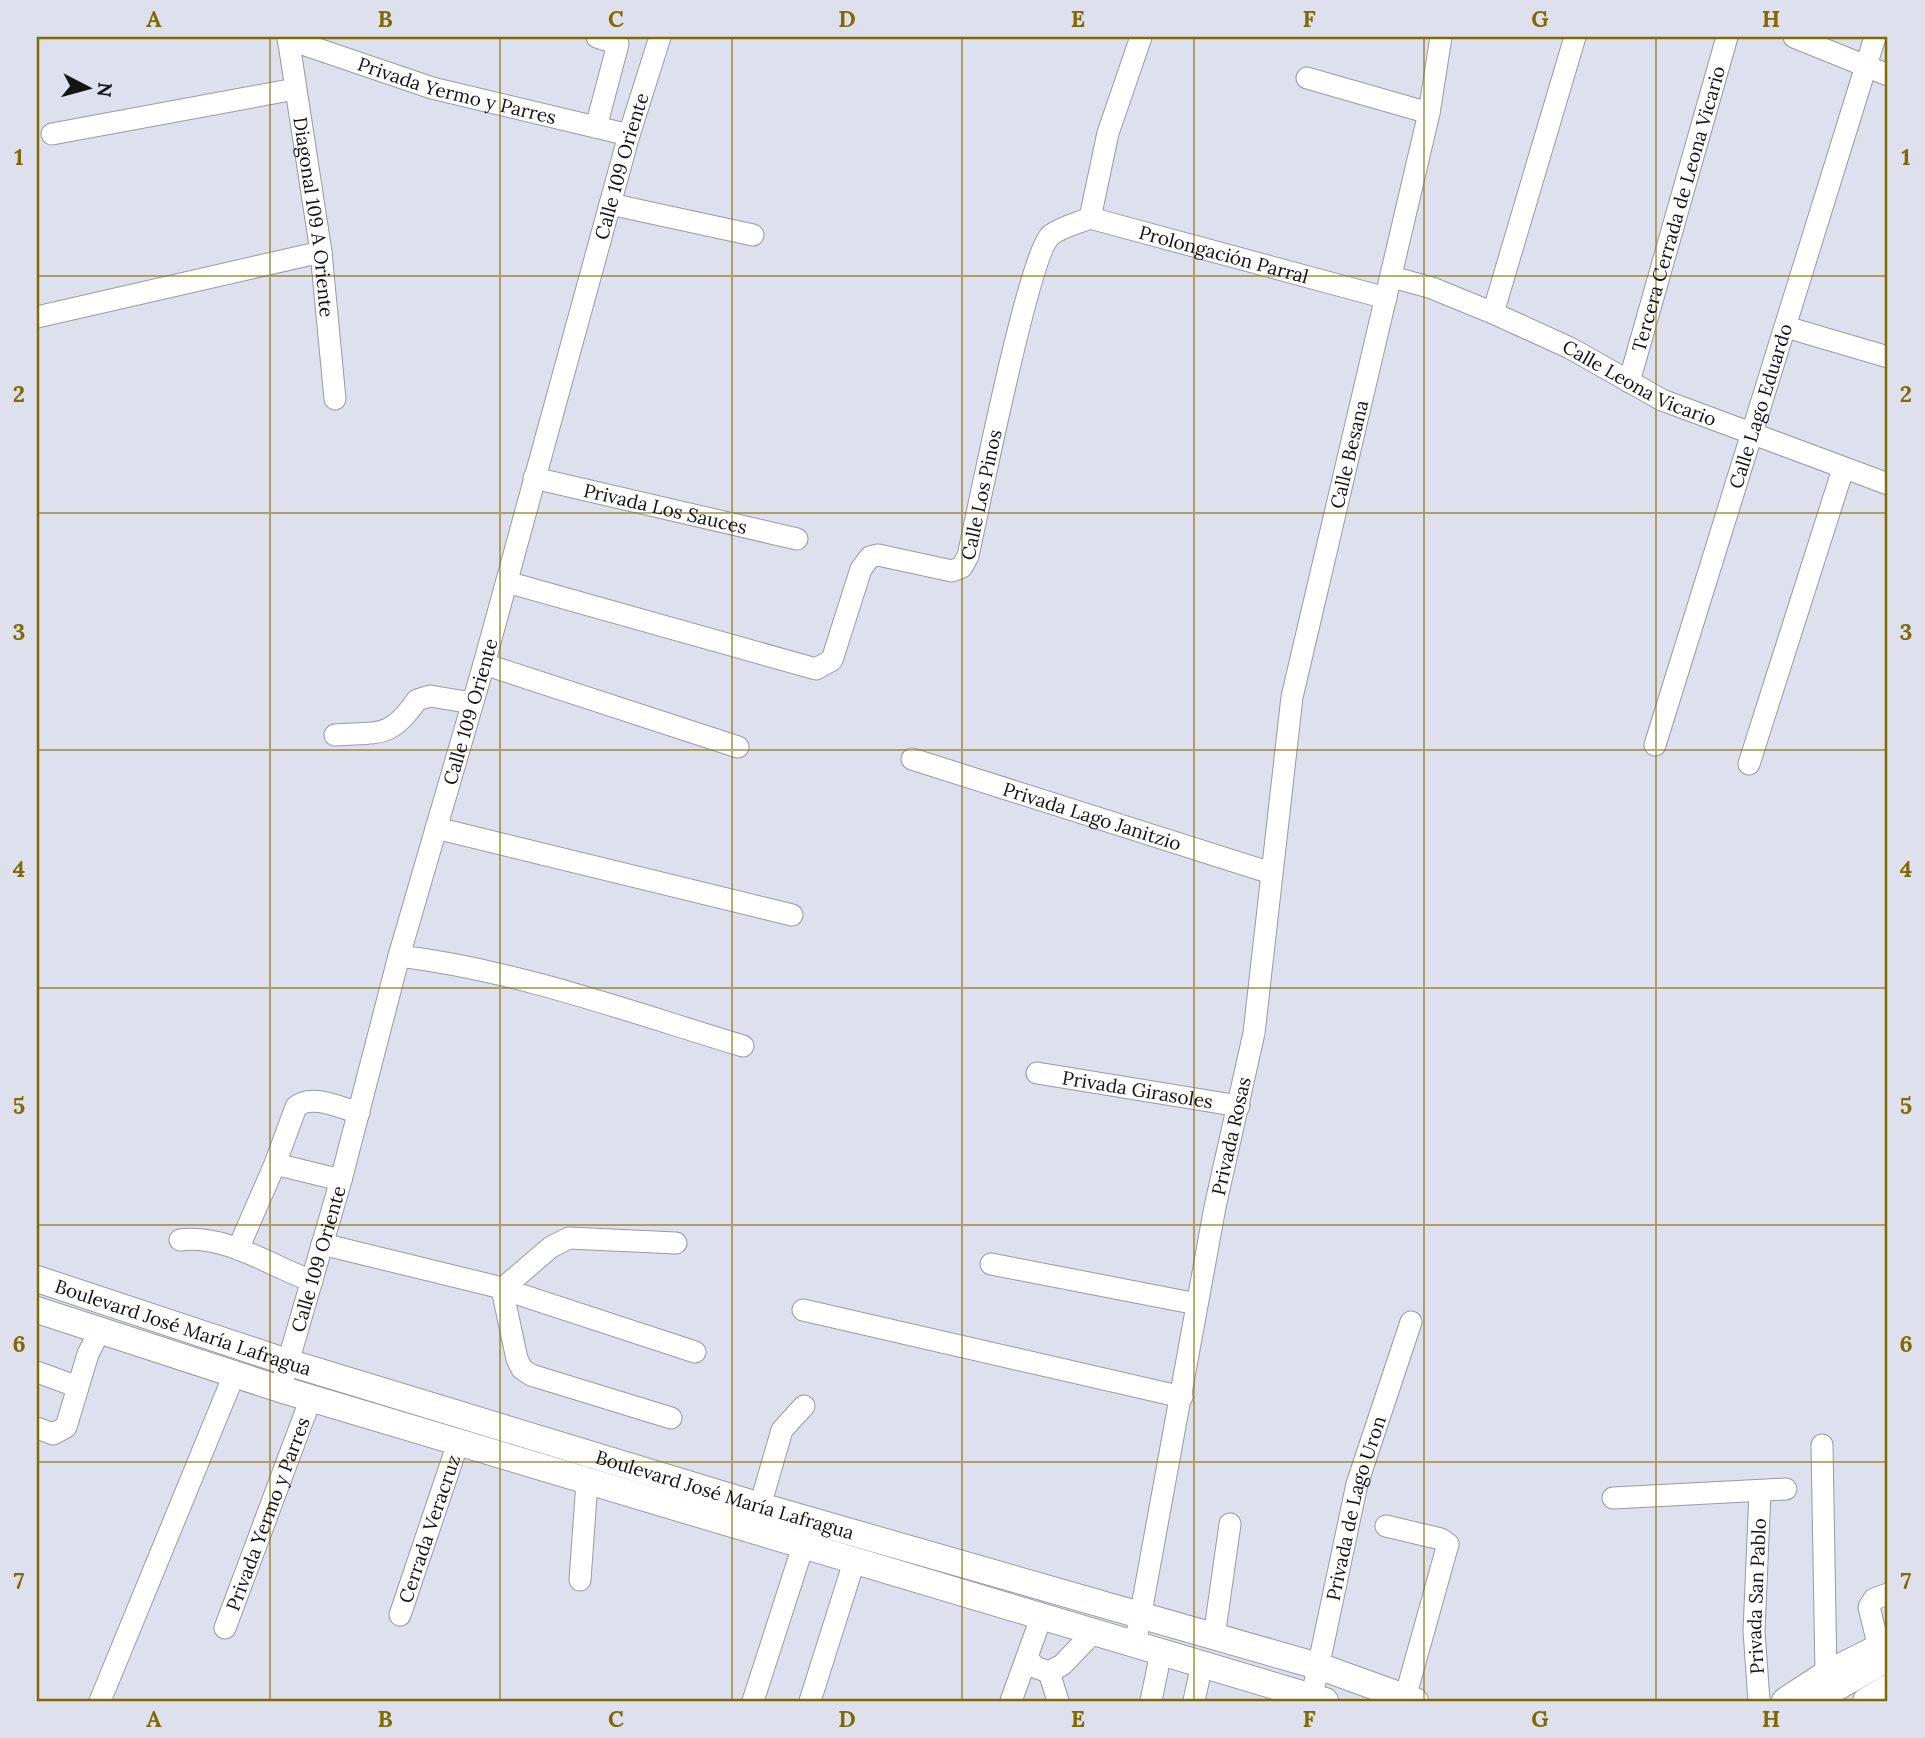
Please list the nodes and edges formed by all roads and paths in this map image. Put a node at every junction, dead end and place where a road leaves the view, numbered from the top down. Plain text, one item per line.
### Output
1 (597, 37) edge
2 (660, 37) edge
3 (1141, 37) edge
4 (1441, 37) edge
5 (1575, 37) edge
6 (1727, 37) edge
7 (1794, 37) edge
8 (1874, 37) edge
9 (288, 38) edge
10 (1866, 67) junction
11 (1888, 75) edge
12 (1307, 78) dead end
13 (295, 89) junction
14 (1429, 113) junction
15 (596, 127) junction
16 (52, 134) dead end
17 (629, 135) junction
18 (610, 204) junction
19 (1090, 218) junction
20 (753, 235) dead end
21 (321, 252) junction
22 (1389, 287) junction
23 (1493, 313) junction
24 (37, 317) edge
25 (1786, 327) junction
26 (1888, 357) edge
27 (1629, 382) junction
28 (335, 399) dead end
29 (1751, 434) junction
30 (1843, 469) junction
31 (534, 478) junction
32 (1888, 484) edge
33 (797, 539) dead end
34 (507, 582) junction
35 (484, 664) junction
36 (472, 703) junction
37 (335, 735) dead end
38 (1655, 745) dead end
39 (738, 747) dead end
40 (912, 759) dead end
41 (1749, 764) dead end
42 (436, 828) junction
43 (1271, 873) junction
44 (792, 915) dead end
45 (399, 956) junction
46 (743, 1046) dead end
47 (1037, 1073) dead end
48 (1239, 1106) junction
49 (359, 1113) junction
50 (275, 1164) junction
51 (341, 1181) junction
52 (180, 1240) dead end
53 (676, 1243) dead end
54 (322, 1244) junction
55 (238, 1249) junction
56 (991, 1264) dead end
57 (37, 1279) edge
58 (312, 1281) junction
59 (502, 1289) junction
60 (1197, 1304) junction
61 (37, 1310) edge
62 (803, 1310) dead end
63 (1410, 1322) dead end
64 (100, 1330) junction
65 (695, 1352) dead end
66 (287, 1362) junction
67 (37, 1372) edge
68 (234, 1375) junction
69 (78, 1387) junction
70 (280, 1389) junction
71 (1182, 1397) junction
72 (311, 1398) junction
73 (804, 1405) dead end
74 (671, 1418) dead end
75 (37, 1428) edge
76 (458, 1443) junction
77 (1822, 1445) dead end
78 (587, 1482) junction
79 (1786, 1489) dead end
80 (1760, 1492) junction
81 (1613, 1498) dead end
82 (760, 1506) junction
83 (1230, 1524) dead end
84 (1387, 1526) dead end
85 (803, 1546) junction
86 (854, 1562) junction
87 (580, 1580) dead end
88 (1888, 1594) edge
89 (400, 1615) dead end
90 (1140, 1617) junction
91 (1041, 1618) junction
92 (225, 1628) dead end
93 (1093, 1633) junction
94 (1214, 1637) junction
95 (1135, 1645) junction
96 (1885, 1651) edge
97 (1161, 1652) junction
98 (1027, 1659) junction
99 (1202, 1664) junction
100 (1321, 1667) junction
101 (1049, 1672) junction
102 (1826, 1674) junction
103 (1888, 1674) edge
104 (1888, 1688) edge
105 (1410, 1699) edge
106 (1316, 1700) edge
107 (100, 1701) edge
108 (753, 1701) edge
109 (810, 1701) edge
110 (1011, 1701) edge
111 (1058, 1701) edge
112 (1151, 1701) edge
113 (1194, 1701) edge
114 (1759, 1701) edge
115 (1785, 1701) edge
116 (1818, 1701) edge
117 (1843, 1701) edge
118 (1866, 1701) edge

1 - 15 street
2 - 17 street, Calle 109 Oriente
3 - 19 street
4 - 14 street, Calle Besana
5 - 23 street
6 - 27 street, Tercera Cerrada de Leona Vicario
7 - 10 street
8 - 10 street, Calle Lago Eduardo
9 - 13 street, Diagonal 109 A Oriente
9 - 15 street, Privada Yermo y Parres
10 - 11 street
10 - 25 street, Calle Lago Eduardo
12 - 14 street
13 - 16 street
13 - 21 street, Diagonal 109 A Oriente
14 - 22 street, Calle Besana
15 - 17 street, Privada Yermo y Parres
17 - 18 street, Calle 109 Oriente
18 - 20 street
18 - 31 street, Calle 109 Oriente
19 - 22 street, Prolongación Parral
19 - 34 street, Calle Los Pinos
21 - 24 street
21 - 28 street, Diagonal 109 A Oriente
22 - 23 street, Calle Leona Vicario
22 - 43 street, Calle Besana
23 - 27 street, Calle Leona Vicario
25 - 26 street
25 - 29 street, Calle Lago Eduardo
27 - 29 street, Calle Leona Vicario
29 - 30 street, Calle Leona Vicario
29 - 38 street, Calle Lago Eduardo
30 - 32 street, Calle Leona Vicario
30 - 41 street
31 - 33 street, Privada Los Sauces
31 - 34 street, Calle 109 Oriente
34 - 35 street, Calle 109 Oriente
35 - 36 street, Calle 109 Oriente
35 - 39 street
36 - 37 street
36 - 42 street, Calle 109 Oriente
40 - 43 street, Privada Lago Janitzio
42 - 44 street
42 - 45 street, Calle 109 Oriente
43 - 48 street, Privada Rosas
45 - 46 street
45 - 49 street, Calle 109 Oriente
47 - 48 street, Privada Girasoles
48 - 60 street, Privada Rosas
49 - 50 street
49 - 51 street, Calle 109 Oriente
50 - 51 street
50 - 55 street
51 - 54 street, Calle 109 Oriente
52 - 55 street
53 - 59 street
54 - 58 street, Calle 109 Oriente
54 - 59 street
55 - 58 street
56 - 60 street
57 - 66 main road, Boulevard José María Lafragua
58 - 66 street, Calle 109 Oriente
59 - 65 street
59 - 74 street
60 - 71 street, Privada Rosas
61 - 64 main road, Boulevard José María Lafragua
62 - 71 street
63 - 100 street, Privada de Lago Uron
64 - 68 main road, Boulevard José María Lafragua
64 - 69 street
66 - 70 street, Calle 109 Oriente
66 - 82 main road, Boulevard José María Lafragua
67 - 69 street
68 - 70 main road, Boulevard José María Lafragua
68 - 107 street
69 - 75 street
70 - 72 main road, Boulevard José María Lafragua
71 - 90 street, Privada Rosas
72 - 76 main road, Boulevard José María Lafragua
72 - 92 street, Privada Yermo y Parres
73 - 82 street
76 - 78 main road, Boulevard José María Lafragua
76 - 89 street, Cerrada Veracruz
77 - 102 street
78 - 85 main road, Boulevard José María Lafragua
78 - 87 street
79 - 80 street
80 - 81 street
80 - 114 street, Privada San Pablo
82 - 90 main road, Boulevard José María Lafragua
83 - 94 street
84 - 105 street
85 - 86 main road, Boulevard José María Lafragua
85 - 108 street
86 - 91 main road, Boulevard José María Lafragua
86 - 109 street
88 - 96 street
90 - 94 main road, Boulevard José María Lafragua
90 - 95 street, Privada Rosas
91 - 93 main road, Boulevard José María Lafragua
91 - 98 street
93 - 95 main road, Boulevard José María Lafragua
93 - 101 street
94 - 100 main road, Boulevard José María Lafragua
95 - 97 main road, Boulevard José María Lafragua
96 - 102 main road
96 - 116 street
97 - 99 main road, Boulevard José María Lafragua
97 - 112 street
98 - 101 street
98 - 110 street
99 - 106 main road, Boulevard José María Lafragua
99 - 113 street
100 - 105 main road, Boulevard José María Lafragua
100 - 106 street, Privada de Lago Uron
101 - 111 street
102 - 115 main road
103 - 117 street
104 - 118 main road

